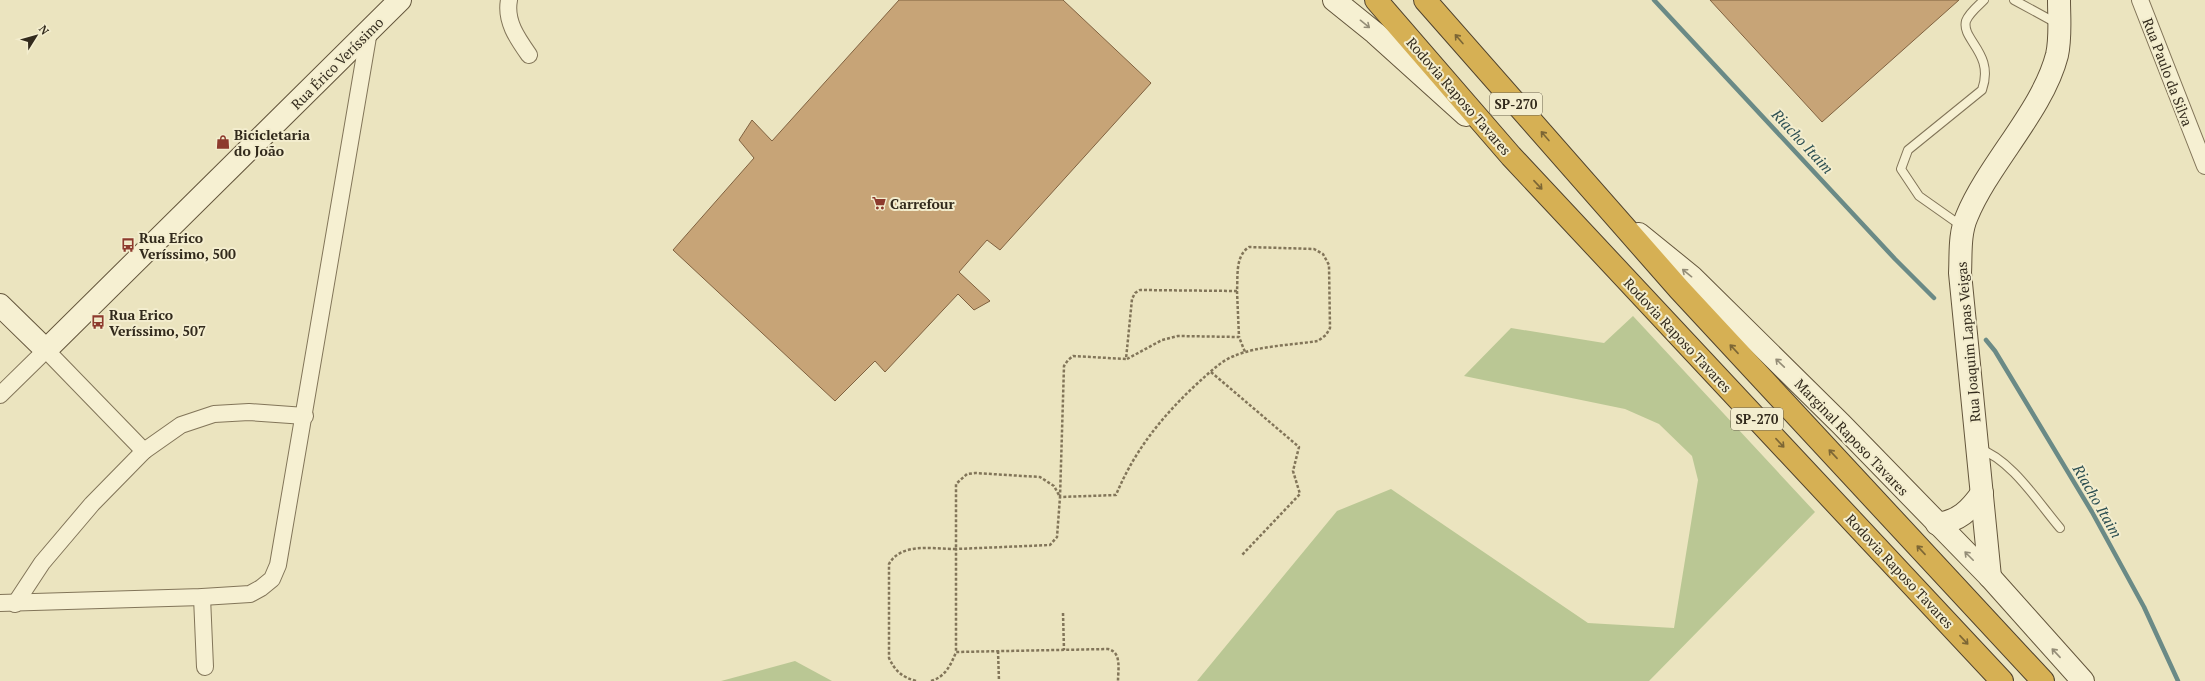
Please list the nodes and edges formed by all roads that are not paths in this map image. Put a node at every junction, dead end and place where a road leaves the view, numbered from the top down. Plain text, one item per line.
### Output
1 (400, 0) edge
2 (509, 0) edge
3 (1334, 0) edge
4 (1376, 0) edge
5 (1425, 0) edge
6 (1984, 0) edge
7 (2014, 0) edge
8 (2059, 0) edge
9 (2140, 0) edge
10 (2059, 24) junction
11 (368, 31) junction
12 (529, 55) dead end
13 (1511, 156) junction
14 (2205, 166) edge
15 (1607, 208) junction
16 (1964, 227) junction
17 (0, 305) edge
18 (46, 350) junction
19 (0, 395) edge
20 (305, 416) junction
21 (1978, 448) junction
22 (144, 451) junction
23 (1982, 493) junction
24 (1937, 524) junction
25 (2060, 528) dead end
26 (1990, 577) junction
27 (202, 597) junction
28 (7, 604) edge
29 (206, 667) dead end
30 (2002, 681) edge
31 (2043, 681) edge
32 (2082, 681) edge

1 - 11 main road, Rua Érico Veríssimo
2 - 12 street
3 -> 13 main road
4 - 13 highway, Rodovia Raposo Tavares / SP-270
15 -> 5 highway, SP-270
6 - 16 lane
7 - 10 lane
8 - 10 main road, Rua Joaquim Lapas Veigas
9 - 14 street, Rua Paulo da Silva
10 - 16 main road, Rua Joaquim Lapas Veigas
11 - 18 main road, Rua Érico Veríssimo
11 - 20 street
13 -> 30 highway, Rodovia Raposo Tavares / SP-270
24 -> 15 main road, Marginal Raposo Tavares
31 -> 15 highway, SP-270
16 - 21 main road, Rua Joaquim Lapas Veigas
17 - 18 main road
18 - 19 street, Rua Érico Veríssimo
18 - 22 street
20 - 22 street
20 - 27 street
21 - 23 main road, Rua Joaquim Lapas Veigas
21 - 25 lane
22 - 28 street
23 - 24 main road
23 - 26 main road, Rua Joaquim Lapas Veigas
26 -> 24 main road, Marginal Raposo Tavares
32 -> 26 main road, Marginal Raposo Tavares
27 - 28 street
27 - 29 street

